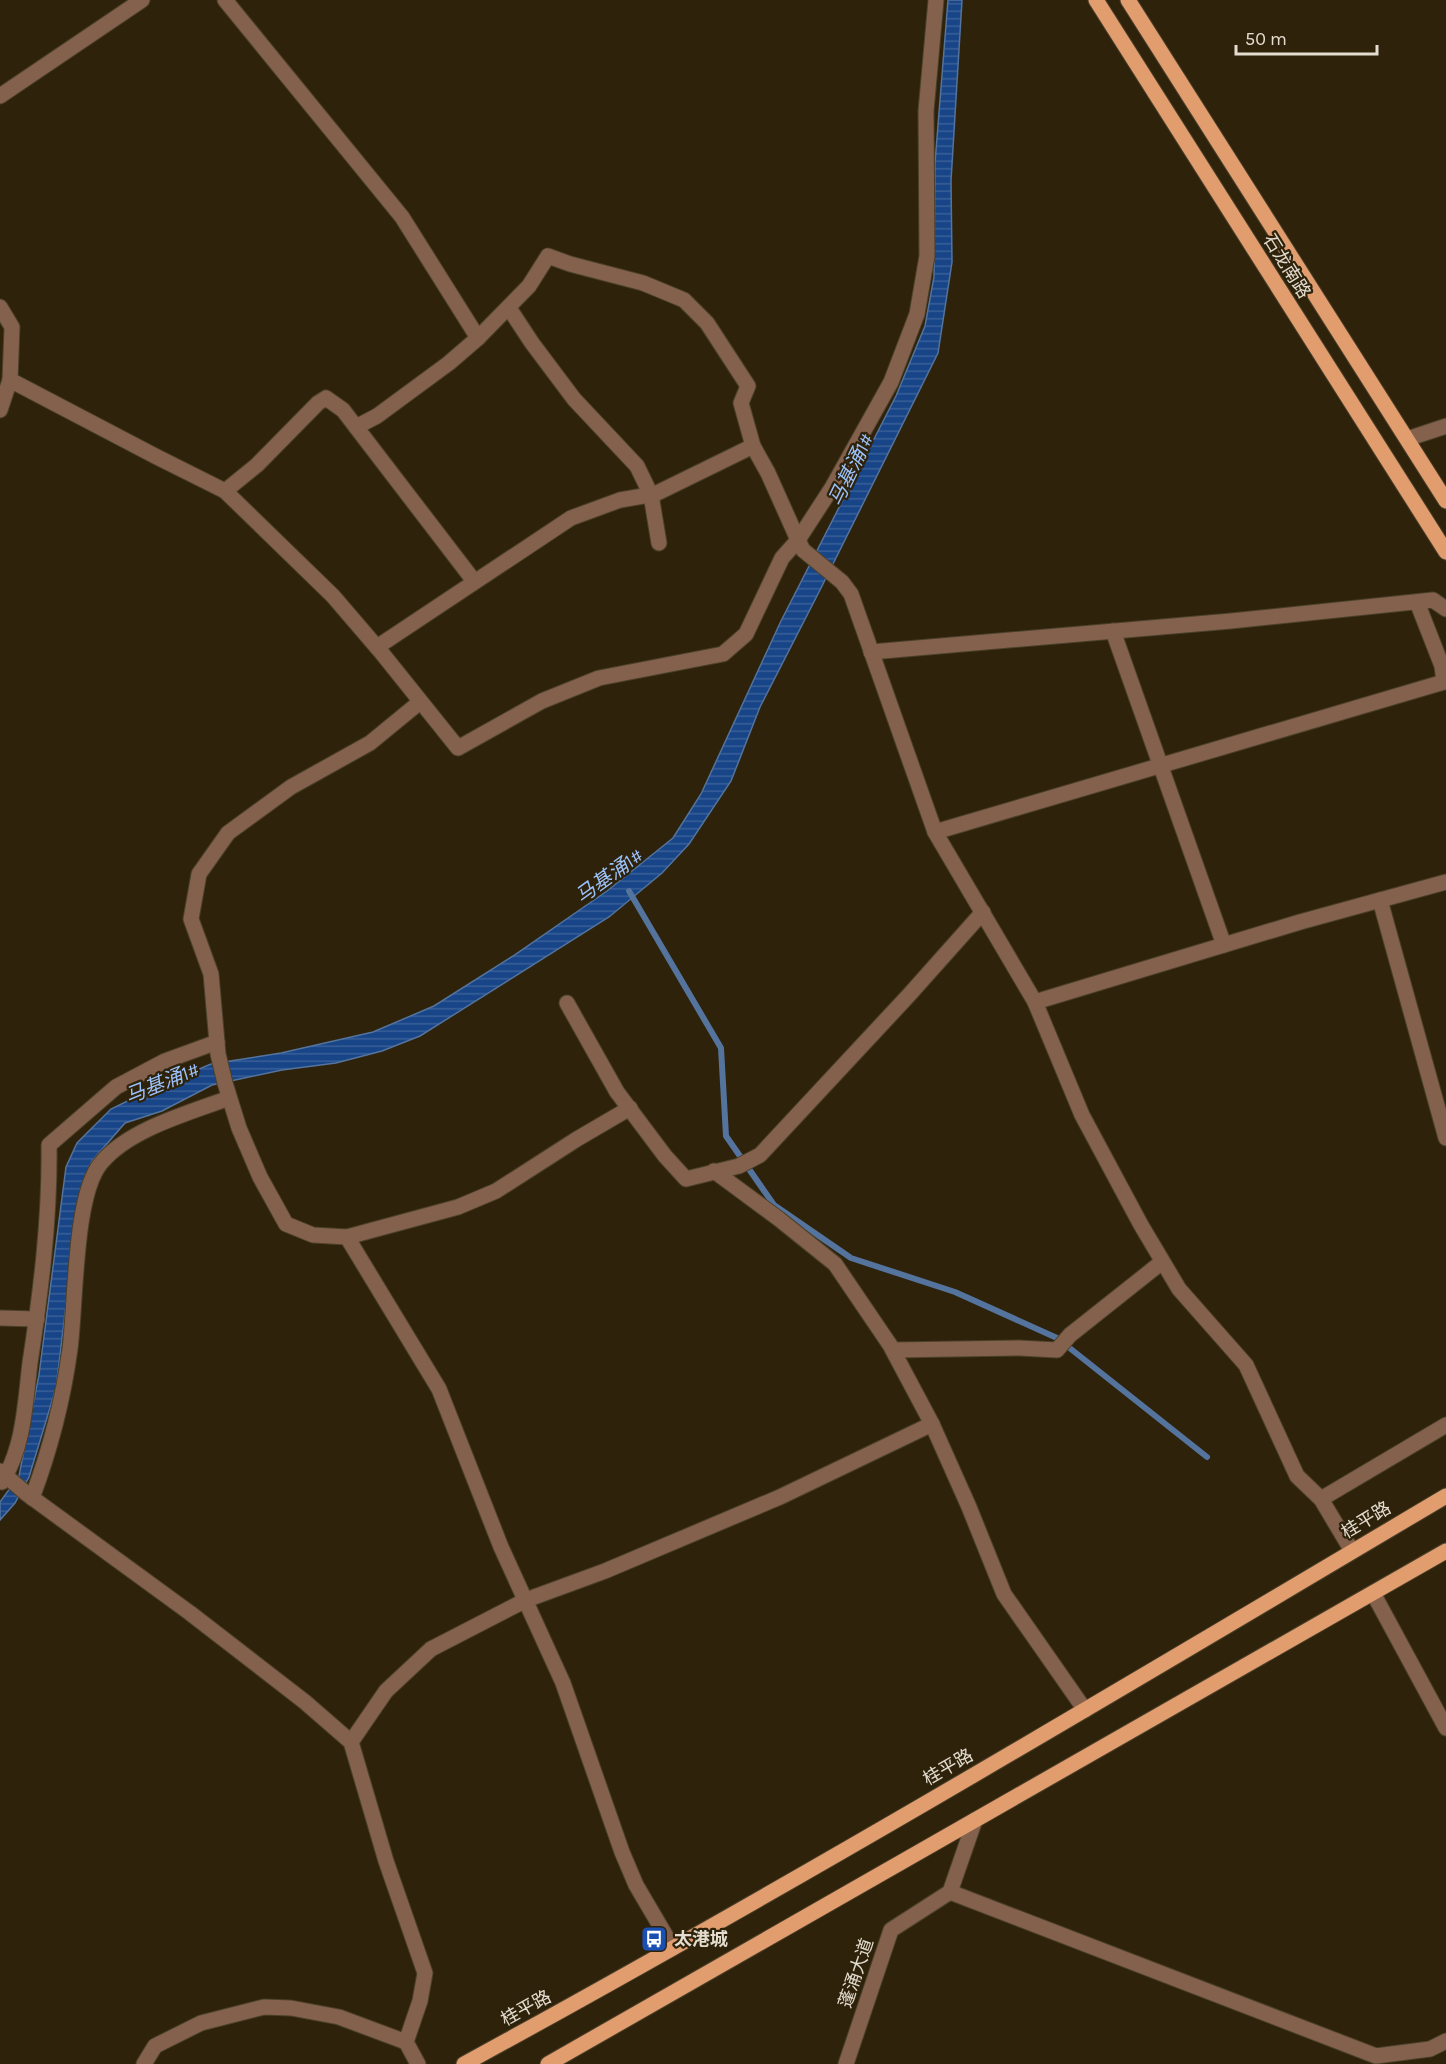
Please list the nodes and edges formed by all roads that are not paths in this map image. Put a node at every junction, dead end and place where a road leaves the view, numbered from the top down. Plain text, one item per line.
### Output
1 (142, 0) edge
2 (225, 0) edge
3 (936, 0) edge
4 (1096, 0) edge
5 (1128, 0) edge
6 (0, 96) edge
7 (0, 307) edge
8 (509, 308) junction
9 (478, 338) junction
10 (10, 380) junction
11 (0, 410) edge
12 (1446, 426) edge
13 (356, 427) junction
14 (1407, 439) junction
15 (753, 446) junction
16 (225, 490) junction
17 (651, 495) junction
18 (1446, 501) edge
19 (659, 543) dead end
20 (800, 545) junction
21 (1446, 552) edge
22 (474, 581) junction
23 (1417, 602) junction
24 (1446, 609) edge
25 (1113, 631) junction
26 (376, 646) junction
27 (871, 652) junction
28 (420, 702) junction
29 (1160, 765) junction
30 (935, 832) junction
31 (1446, 882) edge
32 (1380, 900) junction
33 (983, 912) junction
34 (1224, 945) junction
35 (1035, 1002) junction
36 (567, 1003) dead end
37 (218, 1048) junction
38 (227, 1091) junction
39 (630, 1108) junction
40 (1446, 1138) edge
41 (714, 1171) junction
42 (347, 1237) junction
43 (1162, 1262) junction
44 (0, 1318) edge
45 (37, 1319) junction
46 (893, 1350) junction
47 (932, 1424) junction
48 (1446, 1425) edge
49 (4, 1479) edge
50 (30, 1496) junction
51 (1446, 1496) edge
52 (1321, 1499) junction
53 (1352, 1551) junction
54 (1446, 1551) edge
55 (1373, 1593) junction
56 (526, 1600) junction
57 (1085, 1710) junction
58 (1446, 1728) edge
59 (351, 1742) junction
60 (975, 1820) junction
61 (950, 1892) junction
62 (674, 1948) junction
63 (1446, 2040) edge
64 (406, 2042) junction
65 (144, 2064) edge
66 (418, 2064) edge
67 (464, 2064) edge
68 (549, 2064) edge
69 (846, 2064) edge

1 - 6 street
2 - 9 street
3 - 20 street
4 - 21 main road, 石龙南路
5 - 14 main road, 石龙南路
7 - 10 street
8 - 9 street
8 - 15 street
8 - 17 street
9 - 13 street
10 - 11 street
10 - 16 street
12 - 14 street
13 - 16 street
13 - 22 street
14 - 18 main road, 石龙南路
15 - 17 street
15 - 20 street
16 - 26 street
17 - 19 street
17 - 22 street
20 - 27 street
20 - 28 street
22 - 26 street
23 - 24 street
23 - 25 street
23 - 29 street
25 - 27 street
25 - 29 street
26 - 28 street
27 - 30 street
28 - 37 street
29 - 30 street
29 - 34 street
30 - 33 street
31 - 32 street
32 - 34 street
32 - 40 street
33 - 35 street
33 - 41 street
34 - 35 street
35 - 43 street
36 - 39 street
37 - 38 street
37 - 45 street
38 - 42 street
38 - 50 street
39 - 41 street
39 - 42 street
41 - 46 street
42 - 56 street
43 - 46 street
43 - 52 street
44 - 45 street
45 - 49 street
46 - 47 street
47 - 56 street
47 - 57 street
48 - 52 street
49 - 50 street
50 - 59 street
51 - 53 main road, 桂平路
52 - 53 street
53 - 57 main road, 桂平路
54 - 55 main road
55 - 58 street
55 - 60 main road
56 - 59 street
56 - 62 street
57 - 62 main road, 桂平路
59 - 64 street
60 - 61 street
60 - 68 main road
61 - 63 street
61 - 69 street, 蓬涌大道
62 - 67 main road, 桂平路
64 - 65 street
64 - 66 street

